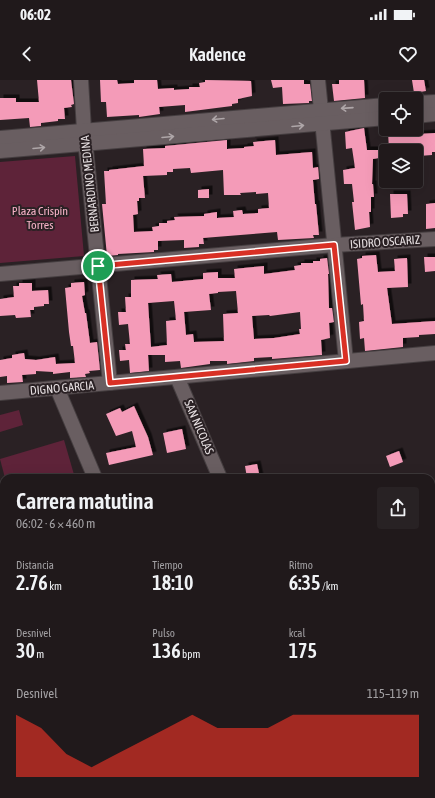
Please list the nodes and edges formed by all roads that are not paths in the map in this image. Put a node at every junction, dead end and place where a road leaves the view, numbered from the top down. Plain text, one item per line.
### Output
1 (81, 80) edge
2 (318, 80) edge
3 (435, 102) edge
4 (423, 103) edge
5 (379, 106) edge
6 (435, 114) edge
7 (423, 115) edge
8 (322, 117) junction
9 (379, 118) edge
10 (85, 137) junction
11 (0, 138) edge
12 (0, 151) edge
13 (435, 239) edge
14 (334, 245) junction
15 (98, 266) junction
16 (0, 274) edge
17 (435, 353) edge
18 (346, 361) junction
19 (177, 377) junction
20 (110, 383) junction
21 (57, 388) junction
22 (0, 393) edge
23 (93, 474) edge
24 (218, 474) edge

1 - 10 street, BERNARDINO MEDINA
2 - 8 street
3 - 4 street
5 -> 8 street
6 - 7 street
8 - 9 street
8 - 10 street
8 - 14 street
10 - 11 street
12 -> 10 street
10 - 15 street, BERNARDINO MEDINA
13 - 14 street, ISIDRO OSCARIZ
14 - 15 street, ISIDRO OSCARIZ
14 - 18 street
15 - 16 street, ISIDRO OSCARIZ
15 - 20 street, BERNARDINO MEDINA
17 - 18 street, DIGNO GARCIA
18 - 19 street, DIGNO GARCIA
19 - 20 street, DIGNO GARCIA
19 - 24 street, SAN NICOLAS
20 - 21 street, DIGNO GARCIA
21 - 22 street, DIGNO GARCIA
21 - 23 street

